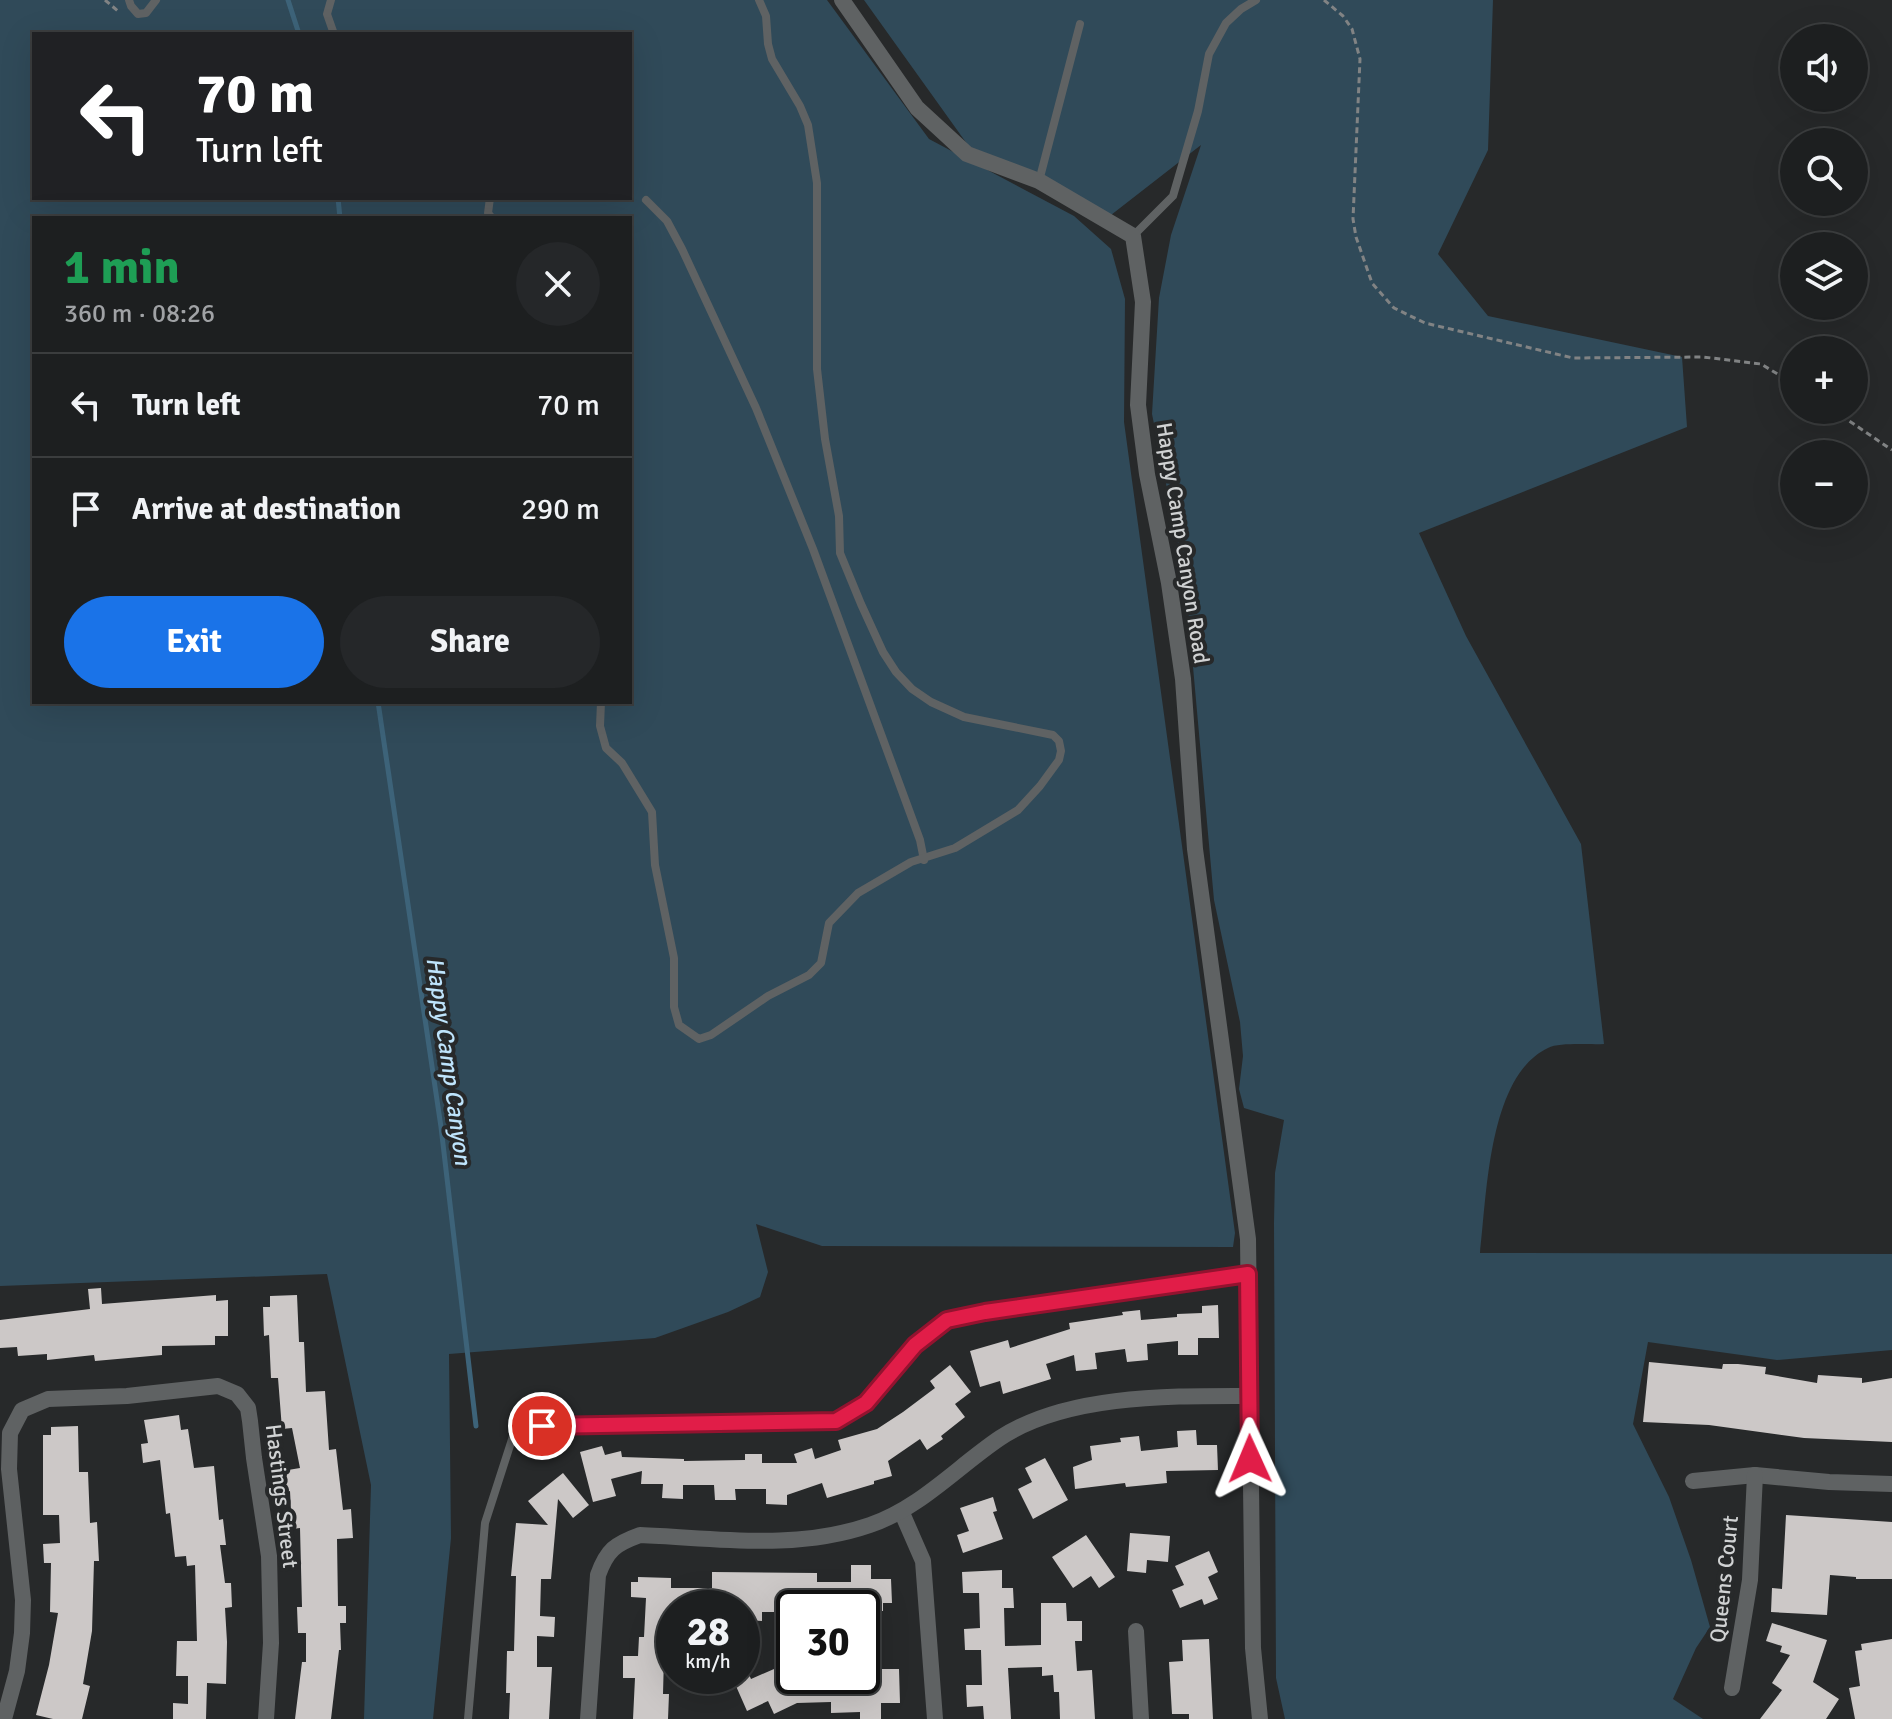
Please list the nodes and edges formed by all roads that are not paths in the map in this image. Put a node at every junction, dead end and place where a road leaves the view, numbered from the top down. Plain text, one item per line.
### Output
1 (129, 0) edge
2 (156, 0) edge
3 (331, 0) edge
4 (759, 0) edge
5 (842, 0) edge
6 (1256, 0) edge
7 (1080, 24) dead end
8 (333, 32) edge
9 (1039, 181) junction
10 (646, 200) dead end
11 (1133, 236) junction
12 (601, 704) edge
13 (924, 860) junction
14 (1248, 1274) junction
15 (1249, 1396) junction
16 (1755, 1475) junction
17 (1693, 1481) dead end
18 (1892, 1484) edge
19 (902, 1513) junction
20 (1136, 1631) dead end
21 (1732, 1688) dead end
22 (4, 1719) edge
23 (266, 1719) edge
24 (468, 1719) edge
25 (588, 1719) edge
26 (935, 1719) edge
27 (1141, 1719) edge
28 (1260, 1719) edge

1 - 2 lane
3 - 8 lane
4 - 13 lane
5 - 9 street
6 - 11 lane
7 - 9 lane
9 - 11 street
10 - 13 lane
11 - 14 street, Happy Camp Canyon Road
12 - 13 lane
14 - 15 street, Happy Camp Canyon Road
14 - 24 lane
15 - 19 street
15 - 28 street, Happy Camp Canyon Road
16 - 17 street
16 - 18 street
16 - 21 street, Queens Court
19 - 25 street
19 - 26 street
20 - 27 street
22 - 23 street, Hastings Street

